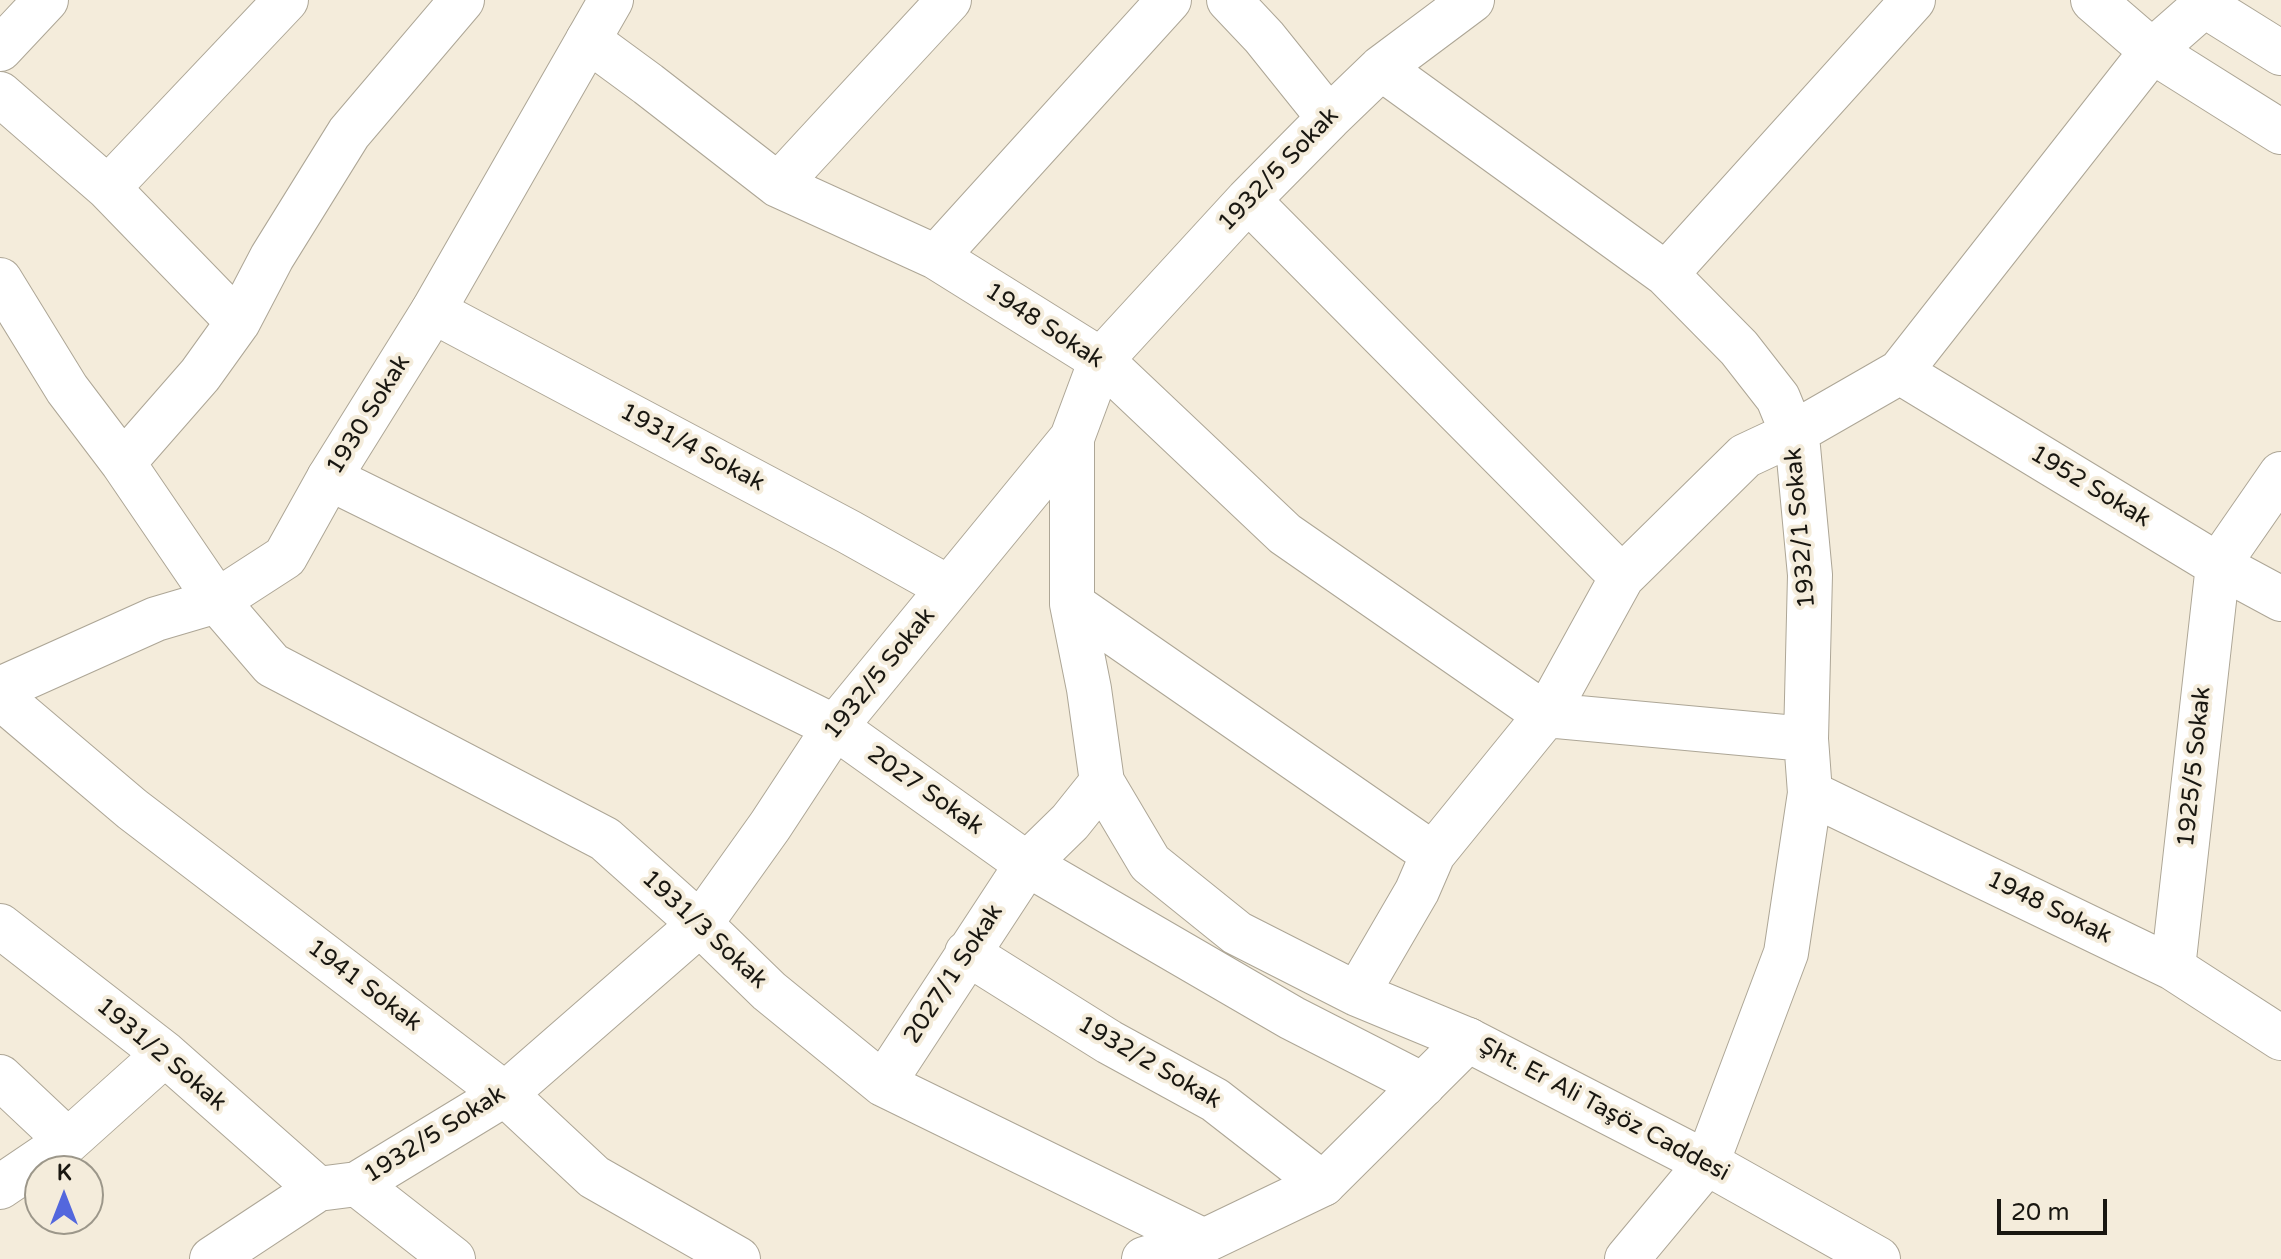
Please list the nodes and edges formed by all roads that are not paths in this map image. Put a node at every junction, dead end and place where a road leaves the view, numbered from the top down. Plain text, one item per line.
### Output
1 (46, 0) edge
2 (286, 0) edge
3 (462, 0) edge
4 (611, 0) edge
5 (949, 0) edge
6 (1169, 0) edge
7 (1229, 0) edge
8 (1472, 0) edge
9 (1913, 0) edge
10 (2093, 0) edge
11 (2207, 3) edge
12 (588, 40) junction
13 (0, 49) edge
14 (2152, 51) junction
15 (2281, 53) edge
16 (1381, 68) junction
17 (0, 94) edge
18 (1329, 118) junction
19 (2281, 132) edge
20 (778, 185) junction
21 (108, 188) junction
22 (1248, 200) junction
23 (936, 257) junction
24 (1666, 274) junction
25 (0, 280) edge
26 (433, 311) junction
27 (238, 322) junction
28 (1101, 360) junction
29 (1900, 372) junction
30 (1792, 434) junction
31 (1072, 438) junction
32 (123, 463) junction
33 (2281, 474) edge
34 (329, 478) junction
35 (2218, 565) junction
36 (1622, 577) junction
37 (949, 588) junction
38 (2281, 599) edge
39 (217, 601) junction
40 (1072, 604) junction
41 (0, 689) edge
42 (0, 697) edge
43 (1546, 715) junction
44 (835, 727) junction
45 (1806, 739) junction
46 (1102, 782) junction
47 (1810, 793) junction
48 (1433, 854) junction
49 (1027, 864) junction
50 (700, 924) junction
51 (0, 926) edge
52 (967, 953) junction
53 (2173, 968) junction
54 (1357, 994) junction
55 (2281, 1038) edge
56 (1468, 1040) junction
57 (165, 1054) junction
58 (0, 1077) edge
59 (883, 1084) junction
60 (1423, 1085) junction
61 (505, 1094) junction
62 (68, 1141) junction
63 (1707, 1163) junction
64 (1323, 1184) junction
65 (0, 1187) edge
66 (338, 1187) junction
67 (1204, 1241) junction
68 (212, 1259) edge
69 (453, 1259) edge
70 (738, 1259) edge
71 (1144, 1259) edge
72 (1627, 1259) edge
73 (1878, 1259) edge

1 - 13 street
2 - 21 street
3 - 27 street
4 - 12 street, 1930 Sokak
5 - 20 street
6 - 23 street
7 - 18 street
8 - 16 street, 1932/5 Sokak
9 - 24 street
10 - 14 street
11 - 14 street
11 - 15 street
12 - 20 street, 1948 Sokak
12 - 26 street, 1930 Sokak
14 - 19 street
14 - 29 street
16 - 18 street, 1932/5 Sokak
16 - 24 street, 1932/1 Sokak
17 - 21 street
18 - 22 street, 1932/5 Sokak
20 - 23 street, 1948 Sokak
21 - 27 street
22 - 28 street, 1932/5 Sokak
22 - 36 street
23 - 28 street, 1948 Sokak
24 - 30 street, 1932/1 Sokak
25 - 32 street, 1931/3 Sokak
26 - 34 street, 1930 Sokak
26 - 37 street, 1931/4 Sokak
27 - 32 street
28 - 31 street, 1932/5 Sokak
28 - 43 street, 1948 Sokak
29 - 30 street
29 - 35 street, 1952 Sokak
30 - 36 street
30 - 45 street, 1932/1 Sokak
31 - 37 street, 1932/5 Sokak
31 - 40 street
32 - 39 street, 1931/3 Sokak
33 - 35 street
34 - 39 street, 1930 Sokak
34 - 44 street, 2027 Sokak
35 - 38 street, 1952 Sokak
35 - 53 street, 1925/5 Sokak
36 - 43 street
37 - 44 street, 1932/5 Sokak
39 - 41 street, 1930 Sokak
39 - 50 street, 1931/3 Sokak
40 - 46 street
40 - 48 street
42 - 61 street, 1941 Sokak
43 - 45 street
43 - 48 street
44 - 49 street, 2027 Sokak
44 - 50 street, 1932/5 Sokak
45 - 47 street, 1932/1 Sokak
46 - 49 street, 2027/1 Sokak
46 - 54 street
47 - 53 street, 1948 Sokak
47 - 63 street, 1932/1 Sokak
48 - 54 street
49 - 52 street, 2027/1 Sokak
49 - 60 street, 2027 Sokak
50 - 59 street, 1931/3 Sokak
50 - 61 street, 1932/5 Sokak
51 - 57 street, 1931/2 Sokak
52 - 59 street, 2027/1 Sokak
52 - 64 street, 1932/2 Sokak
53 - 55 street, 1948 Sokak
54 - 56 street
56 - 60 street, Şht. Er Ali Taşöz Caddesi
56 - 63 street, Şht. Er Ali Taşöz Caddesi
57 - 62 street
57 - 66 street, 1931/2 Sokak
58 - 62 street
59 - 67 street, 1931/3 Sokak
60 - 64 street, Şht. Er Ali Taşöz Caddesi
61 - 66 street, 1932/5 Sokak
61 - 70 street, 1941 Sokak
62 - 65 street
63 - 72 street, 1932/1 Sokak
63 - 73 street, Şht. Er Ali Taşöz Caddesi
64 - 67 street, Şht. Er Ali Taşöz Caddesi
66 - 68 street, 1932/5 Sokak
66 - 69 street, 1931/2 Sokak
67 - 71 street, Şht. Er Ali Taşöz Caddesi

